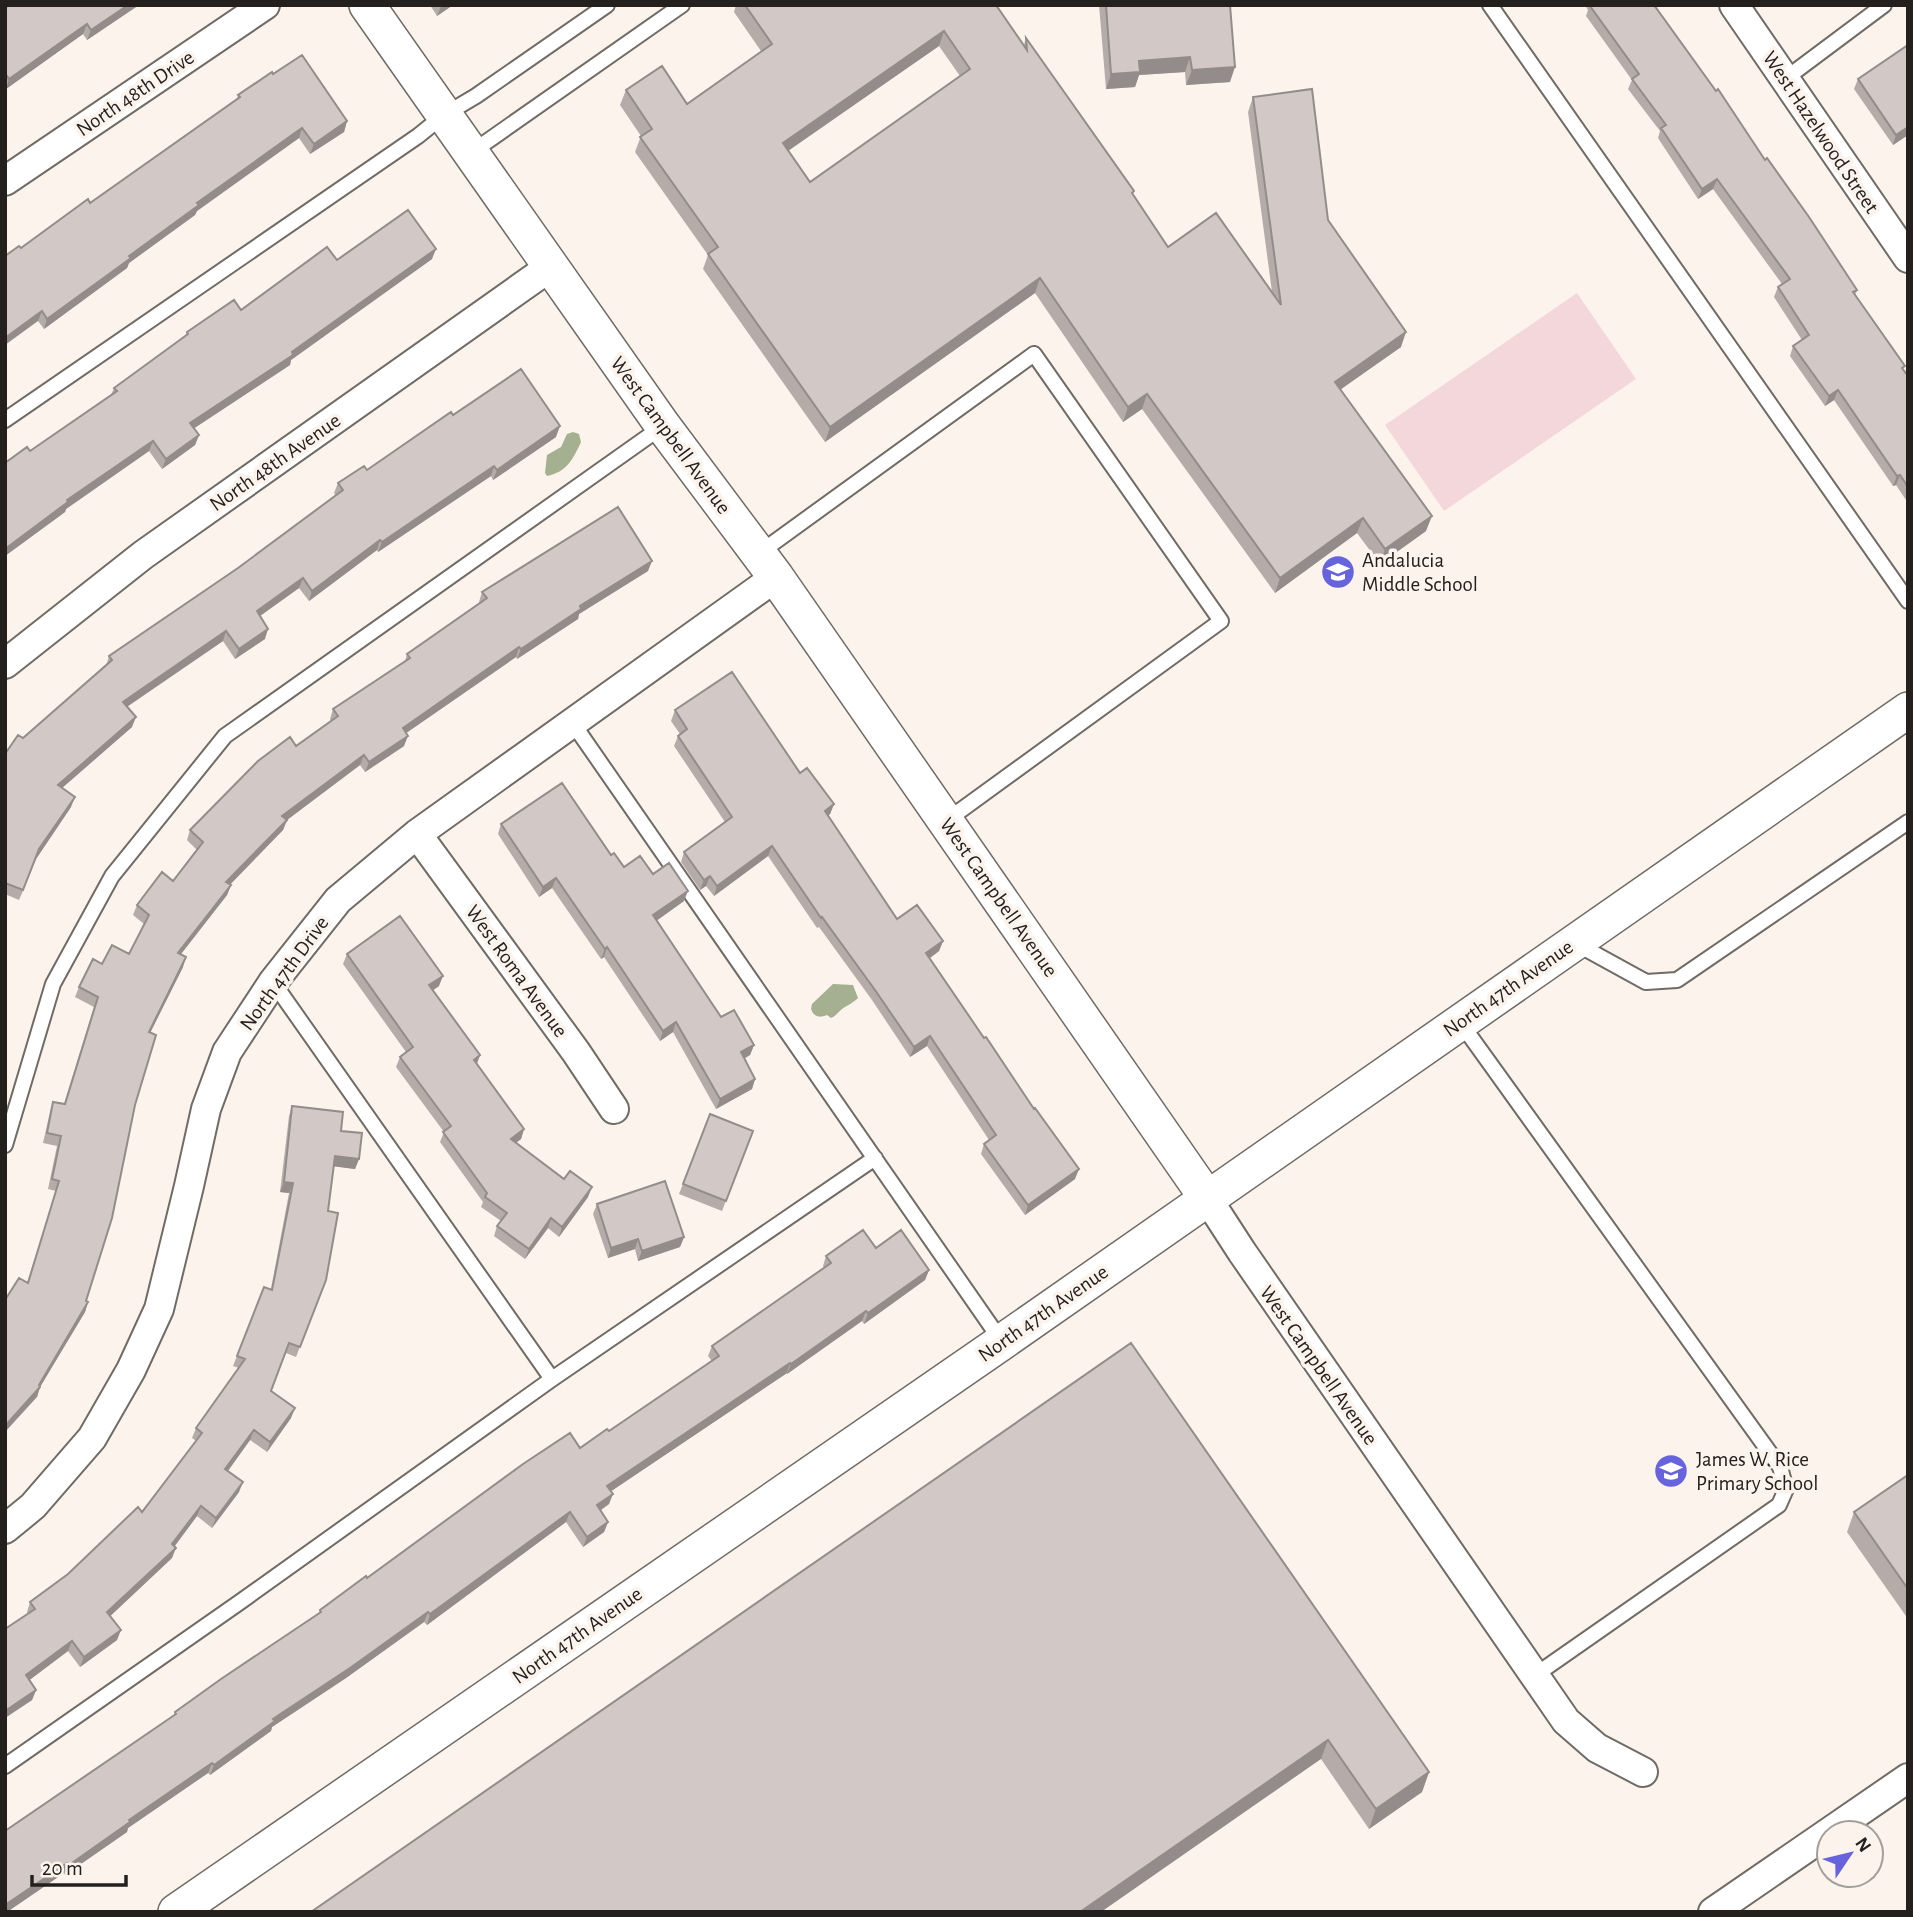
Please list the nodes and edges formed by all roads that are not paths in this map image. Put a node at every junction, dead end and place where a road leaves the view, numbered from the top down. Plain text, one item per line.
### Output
1 (265, 5) edge
2 (367, 5) edge
3 (607, 5) edge
4 (682, 5) edge
5 (1490, 5) edge
6 (1734, 5) edge
7 (1884, 5) edge
8 (1785, 79) junction
9 (444, 115) junction
10 (471, 153) junction
11 (5, 181) edge
12 (1903, 240) edge
13 (550, 267) junction
14 (5, 421) edge
15 (663, 426) junction
16 (767, 566) junction
17 (1908, 601) edge
18 (5, 664) edge
19 (1908, 710) edge
20 (572, 722) junction
21 (946, 821) junction
22 (1908, 822) edge
23 (417, 834) junction
24 (1574, 943) junction
25 (273, 982) junction
26 (1460, 1022) junction
27 (614, 1109) dead end
28 (5, 1145) edge
29 (875, 1158) junction
30 (1208, 1198) junction
31 (1002, 1342) junction
32 (552, 1379) junction
33 (5, 1529) edge
34 (1534, 1676) junction
35 (5, 1766) edge
36 (1643, 1772) dead end
37 (1908, 1778) edge
38 (176, 1912) edge
39 (1713, 1912) edge

1 - 11 street, North 48th Drive
2 - 9 street, West Campbell Avenue
3 - 9 lane
4 - 10 lane
5 - 17 lane
6 - 8 street, West Hazelwood Street
7 - 8 lane
8 - 12 street, West Hazelwood Street
9 - 10 street, West Campbell Avenue
9 - 14 lane
10 - 13 street, West Campbell Avenue
13 - 15 street, West Campbell Avenue
13 - 18 street, North 48th Avenue
15 - 16 street, West Campbell Avenue
15 - 28 lane
16 - 20 street, North 47th Drive
16 - 21 street, West Campbell Avenue
16 - 21 lane
19 - 24 street, North 47th Avenue
20 - 23 street, North 47th Drive
20 - 29 lane
21 - 30 street, West Campbell Avenue
22 - 24 lane
23 - 25 street, North 47th Drive
23 - 27 street, West Roma Avenue
24 - 26 street, North 47th Avenue
25 - 32 lane
25 - 33 street, North 47th Drive
26 - 30 street, North 47th Avenue
26 - 34 lane
29 - 31 lane
29 - 32 lane
30 - 31 street, North 47th Avenue
30 - 34 street, West Campbell Avenue
31 - 38 street, North 47th Avenue
32 - 35 lane
34 - 36 street, West Campbell Avenue
37 - 39 street

